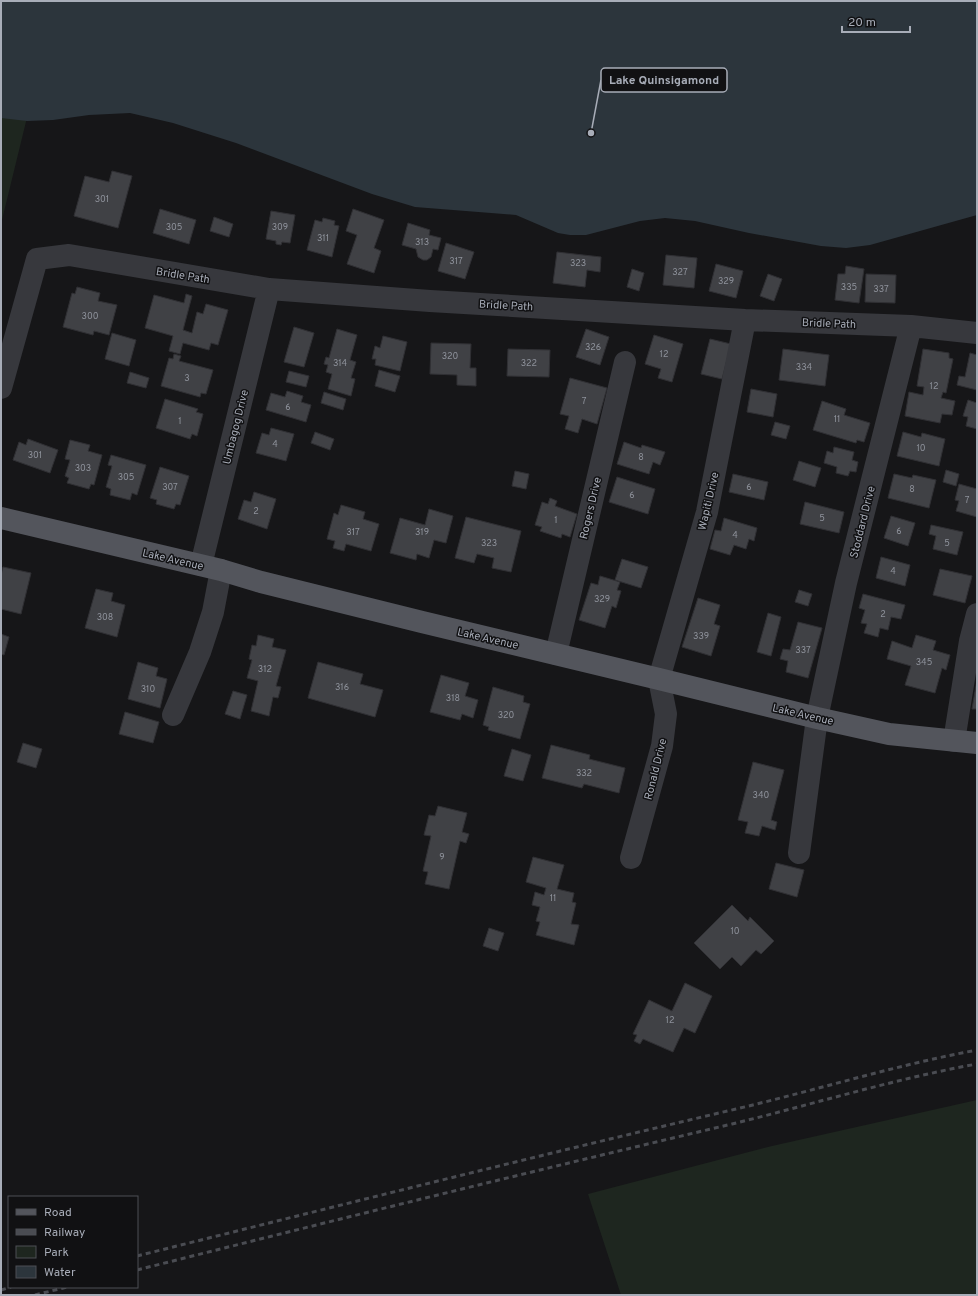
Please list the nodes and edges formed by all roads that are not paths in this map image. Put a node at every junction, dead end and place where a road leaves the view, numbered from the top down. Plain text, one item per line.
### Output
1 (269, 289) junction
2 (745, 320) junction
3 (9, 326) edge
4 (911, 326) junction
5 (977, 333) edge
6 (625, 362) dead end
7 (1, 388) edge
8 (1, 518) edge
9 (211, 568) junction
10 (977, 614) edge
11 (556, 654) junction
12 (659, 679) junction
13 (173, 715) dead end
14 (817, 718) junction
15 (954, 741) junction
16 (977, 743) edge
17 (799, 853) dead end
18 (631, 858) dead end

1 - 2 street, Bridle Path
1 - 3 street, Bridle Path
1 - 9 street, Umbagog Drive
2 - 4 street, Bridle Path
2 - 12 street, Wapiti Drive
3 - 7 street
4 - 5 street, Bridle Path
4 - 14 street, Stoddard Drive
6 - 11 street, Rogers Drive
8 - 9 main road, Lake Avenue
9 - 11 main road, Lake Avenue
9 - 13 street, Umbagog Drive
10 - 15 street
11 - 12 main road, Lake Avenue
12 - 14 main road, Lake Avenue
12 - 18 street, Ronald Drive
14 - 15 main road, Lake Avenue
14 - 17 street, Stoddard Drive
15 - 16 main road, Lake Avenue

